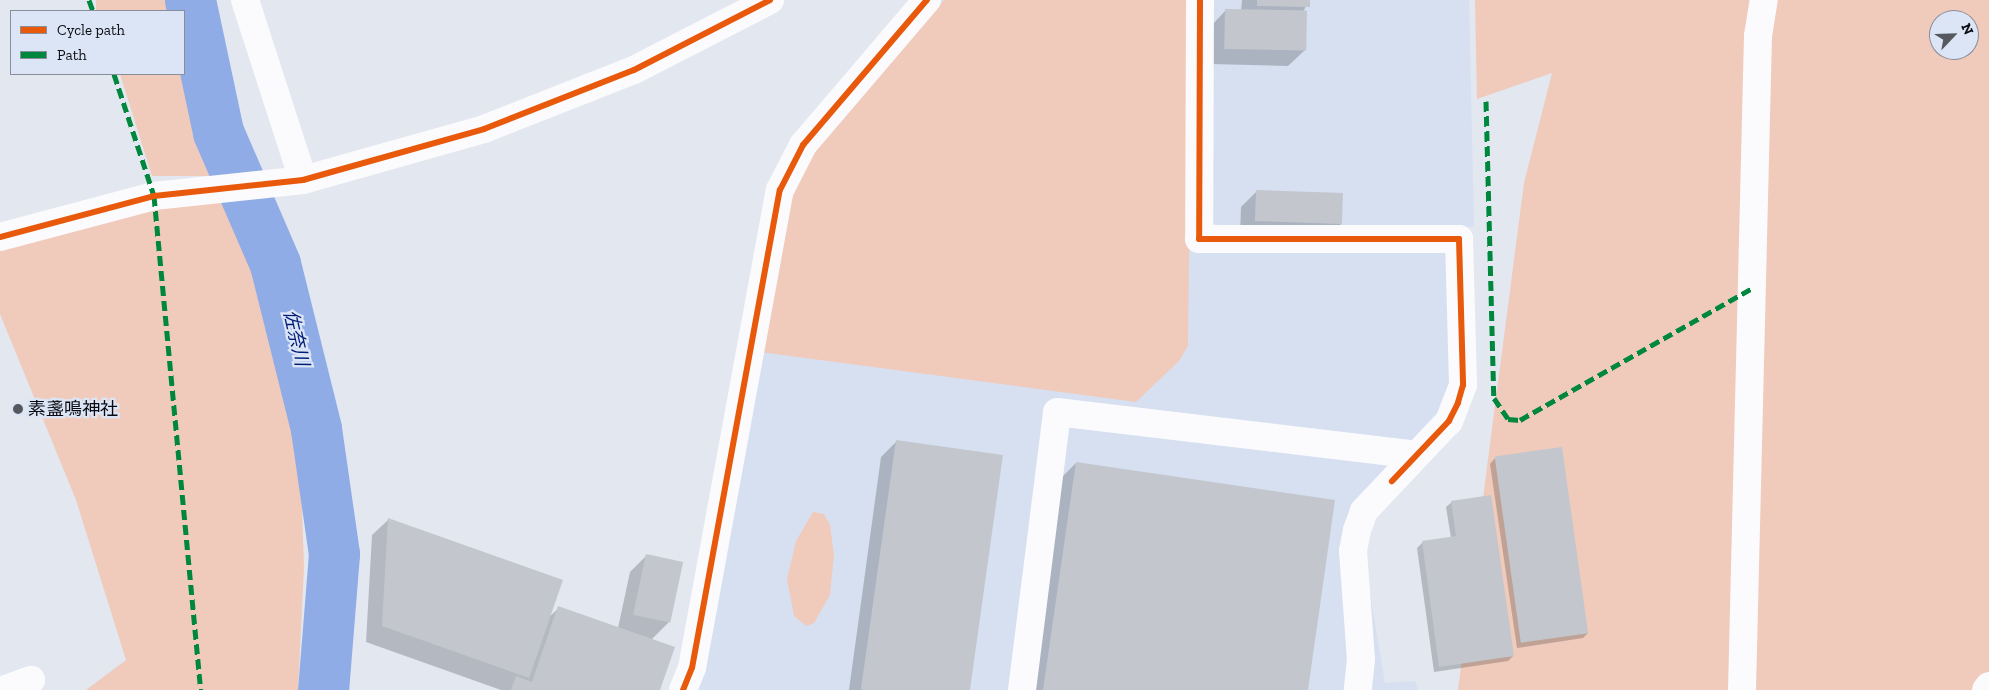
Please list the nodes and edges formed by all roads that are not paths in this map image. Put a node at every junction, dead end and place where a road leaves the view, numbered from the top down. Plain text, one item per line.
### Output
1 (245, 0) edge
2 (770, 0) edge
3 (927, 0) edge
4 (1200, 0) edge
5 (1764, 0) edge
6 (303, 180) junction
7 (0, 237) edge
8 (1415, 455) junction
9 (32, 680) dead end
10 (1989, 686) edge
11 (3, 690) edge
12 (683, 690) edge
13 (1022, 690) edge
14 (1358, 690) edge
15 (1742, 690) edge
16 (1986, 690) edge

1 - 6 street
2 - 6 street
3 - 12 street
4 - 8 street
5 - 15 street
6 - 7 street
8 - 13 street
8 - 14 street
9 - 11 street
10 - 16 street

